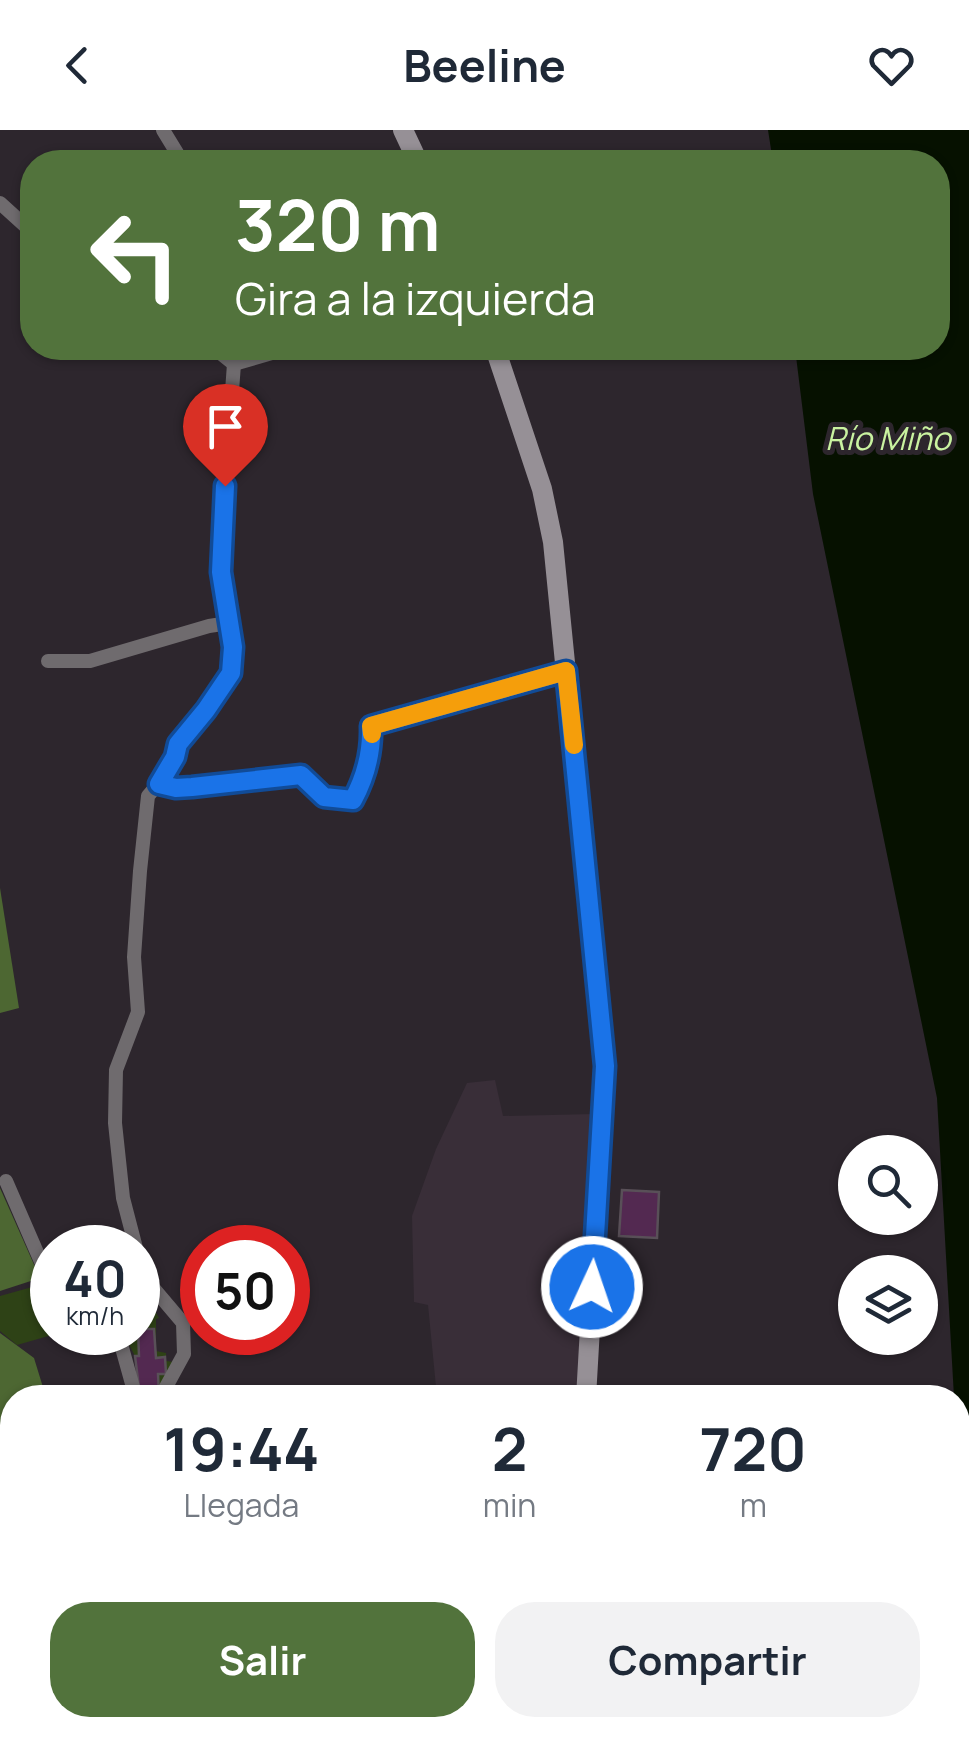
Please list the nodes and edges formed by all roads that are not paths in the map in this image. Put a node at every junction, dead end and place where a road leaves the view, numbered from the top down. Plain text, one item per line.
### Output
1 (0, 202) edge
2 (20, 221) edge
3 (229, 360) edge
4 (248, 360) edge
5 (499, 360) edge
6 (234, 364) junction
7 (229, 623) junction
8 (48, 661) dead end
9 (566, 671) junction
10 (159, 784) junction
11 (6, 1182) dead end
12 (130, 1225) edge
13 (30, 1236) edge
14 (160, 1297) edge
15 (124, 1355) edge
16 (132, 1385) edge
17 (167, 1385) edge
18 (587, 1385) edge

1 - 2 street
3 - 6 street
4 - 6 street
5 - 9 main road
6 - 7 street
7 - 8 street
7 - 10 street
9 - 10 street
9 - 18 main road
10 - 12 street
11 - 13 street
14 - 17 street
15 - 16 street

